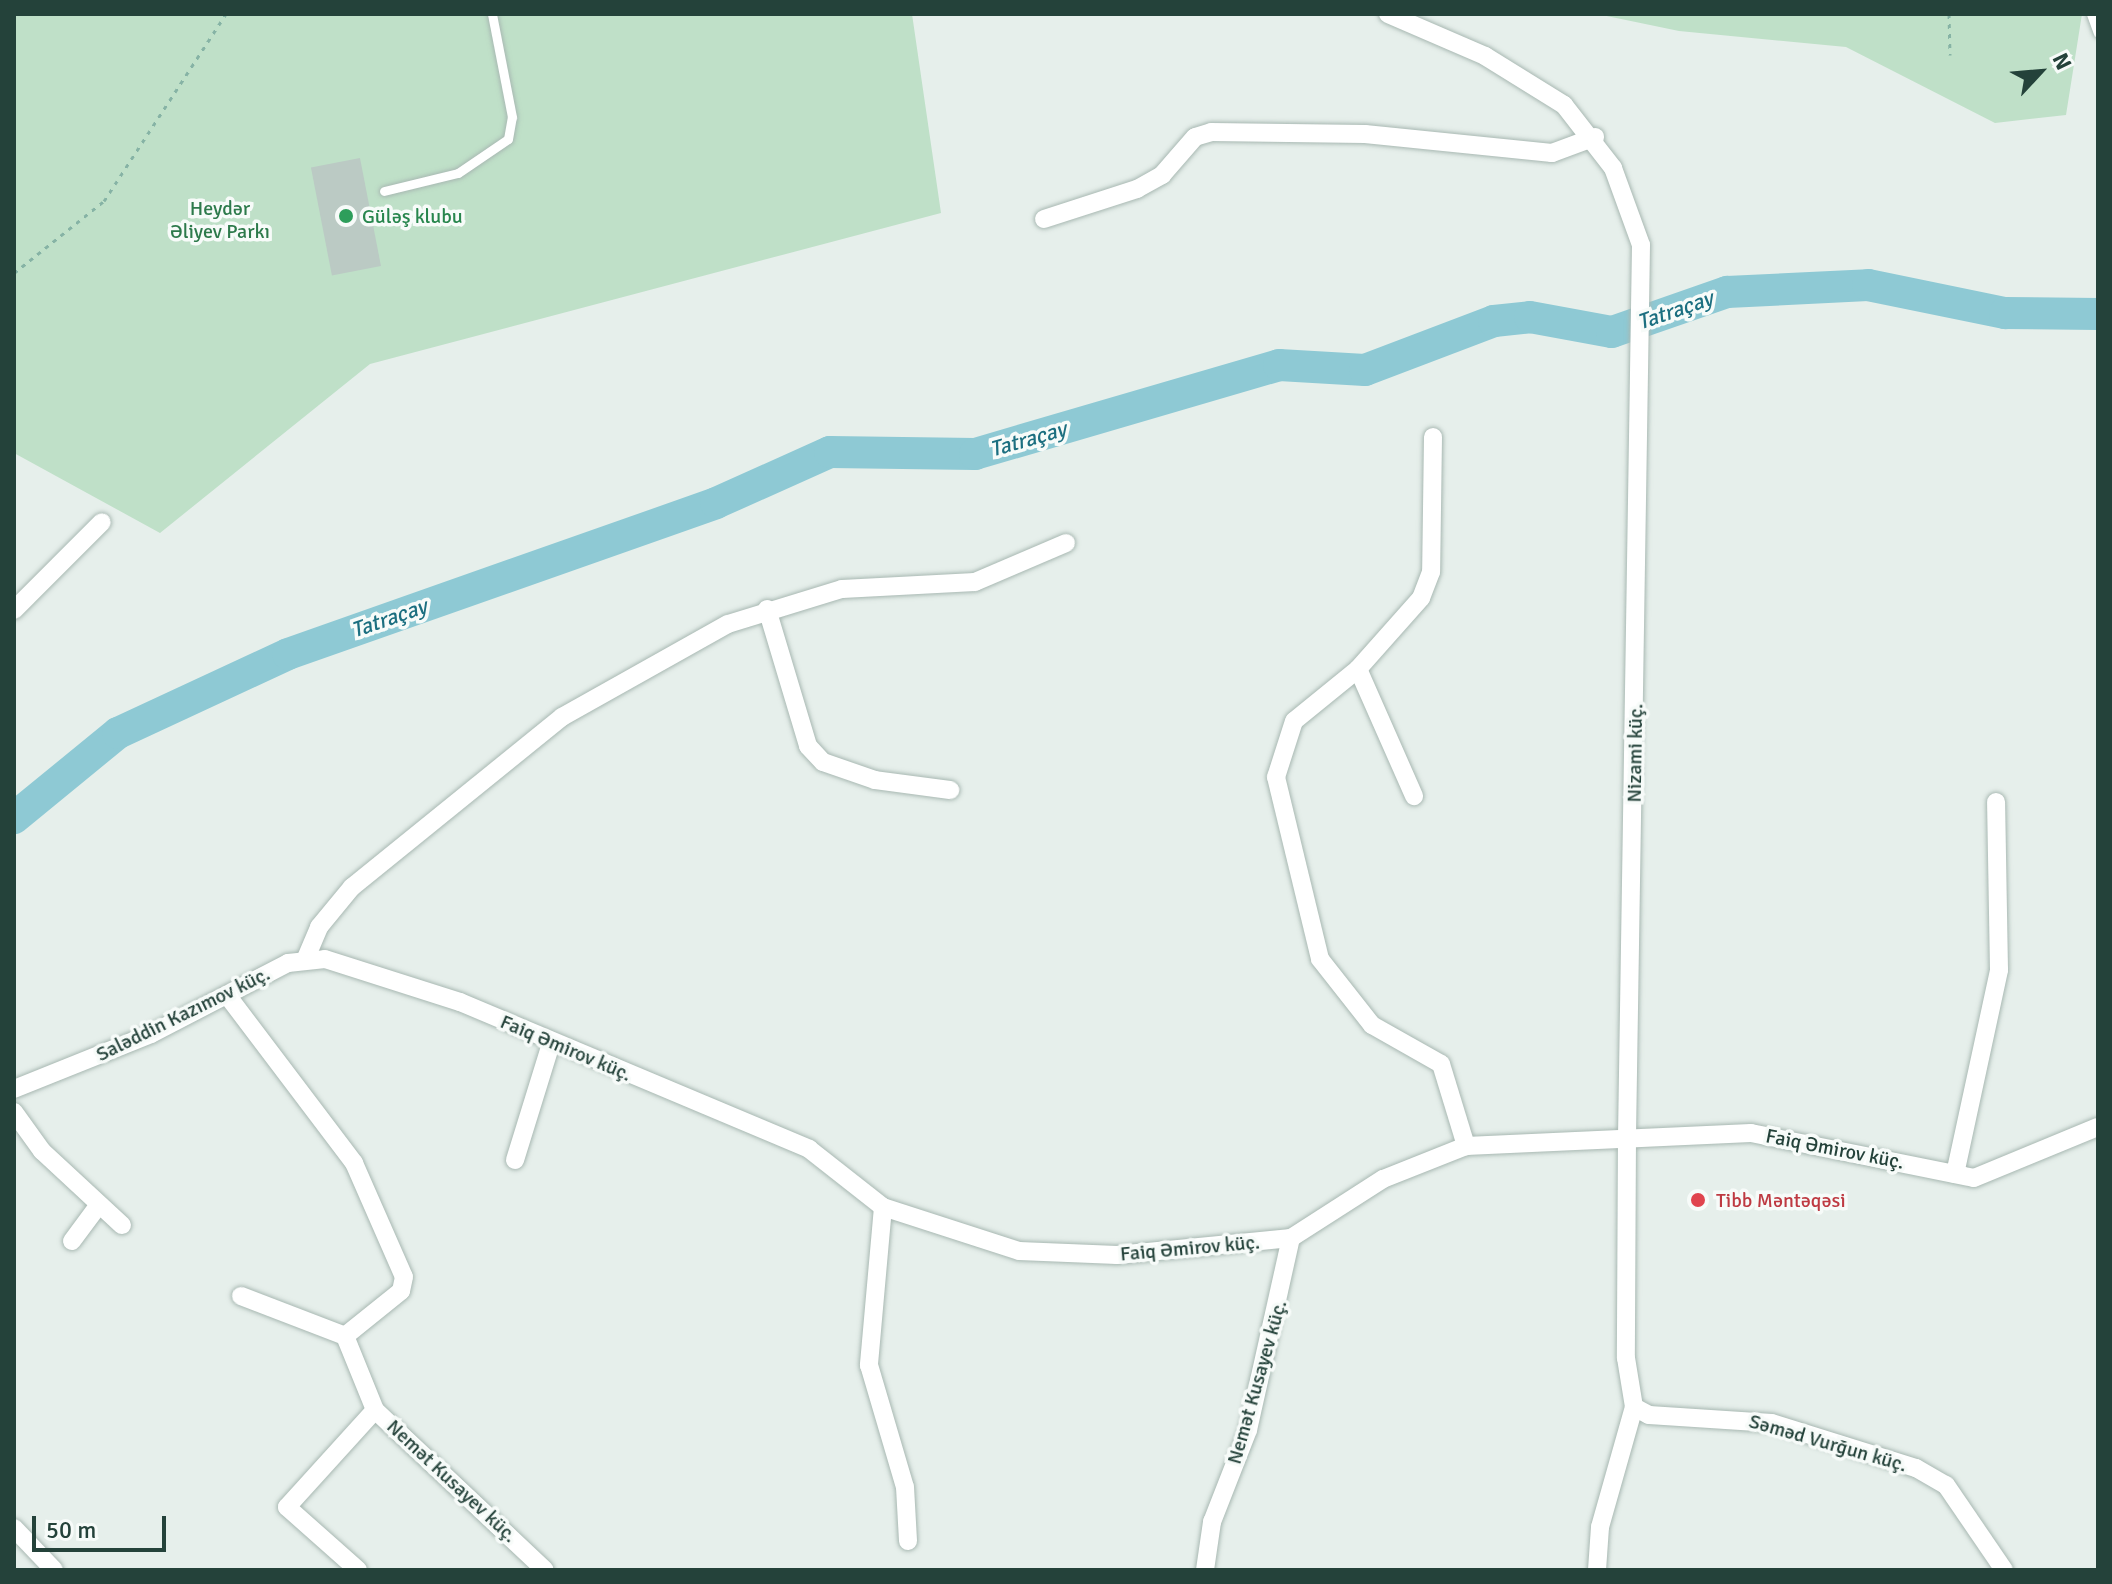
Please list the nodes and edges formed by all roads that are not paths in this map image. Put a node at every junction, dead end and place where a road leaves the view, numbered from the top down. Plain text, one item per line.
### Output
1 (492, 14) edge
2 (1388, 14) edge
3 (2091, 14) edge
4 (2098, 33) edge
5 (1595, 137) junction
6 (384, 191) dead end
7 (1044, 219) dead end
8 (1433, 437) dead end
9 (102, 522) dead end
10 (1066, 543) dead end
11 (767, 609) junction
12 (14, 610) edge
13 (1358, 669) junction
14 (950, 790) dead end
15 (1414, 796) dead end
16 (1996, 802) dead end
17 (306, 958) junction
18 (227, 995) junction
19 (551, 1044) junction
20 (14, 1089) edge
21 (14, 1112) edge
22 (2098, 1127) edge
23 (1627, 1137) junction
24 (1466, 1146) junction
25 (515, 1160) dead end
26 (1955, 1174) junction
27 (98, 1206) junction
28 (883, 1207) junction
29 (122, 1225) dead end
30 (1291, 1238) junction
31 (72, 1241) dead end
32 (241, 1296) dead end
33 (345, 1336) junction
34 (1634, 1407) junction
35 (375, 1410) junction
36 (14, 1528) edge
37 (908, 1541) dead end
38 (54, 1570) edge
39 (358, 1570) edge
40 (545, 1570) edge
41 (1205, 1570) edge
42 (1597, 1570) edge
43 (2004, 1570) edge

1 - 6 lane
2 - 5 street
3 - 4 lane
5 - 7 street
5 - 23 street, Nizami küç.
8 - 13 street
9 - 12 street
10 - 11 street
11 - 14 street
11 - 17 street
13 - 15 street
13 - 24 street
16 - 26 street
17 - 18 street, Saləddin Kazımov küç.
17 - 19 street, Faiq Əmirov küç.
18 - 20 street, Saləddin Kazımov küç.
18 - 33 street
19 - 25 street
19 - 28 street, Faiq Əmirov küç.
21 - 27 street
22 - 26 street, Faiq Əmirov küç.
23 - 24 street, Faiq Əmirov küç.
23 - 26 street, Faiq Əmirov küç.
23 - 34 street
24 - 30 street, Faiq Əmirov küç.
27 - 29 street
27 - 31 street
28 - 30 street, Faiq Əmirov küç.
28 - 37 street
30 - 41 street, Nemət Kusayev küç.
32 - 33 street
33 - 35 street, Nemət Kusayev küç.
34 - 42 street
34 - 43 street, Səməd Vurğun küç.
35 - 39 street
35 - 40 street, Nemət Kusayev küç.
36 - 38 street

